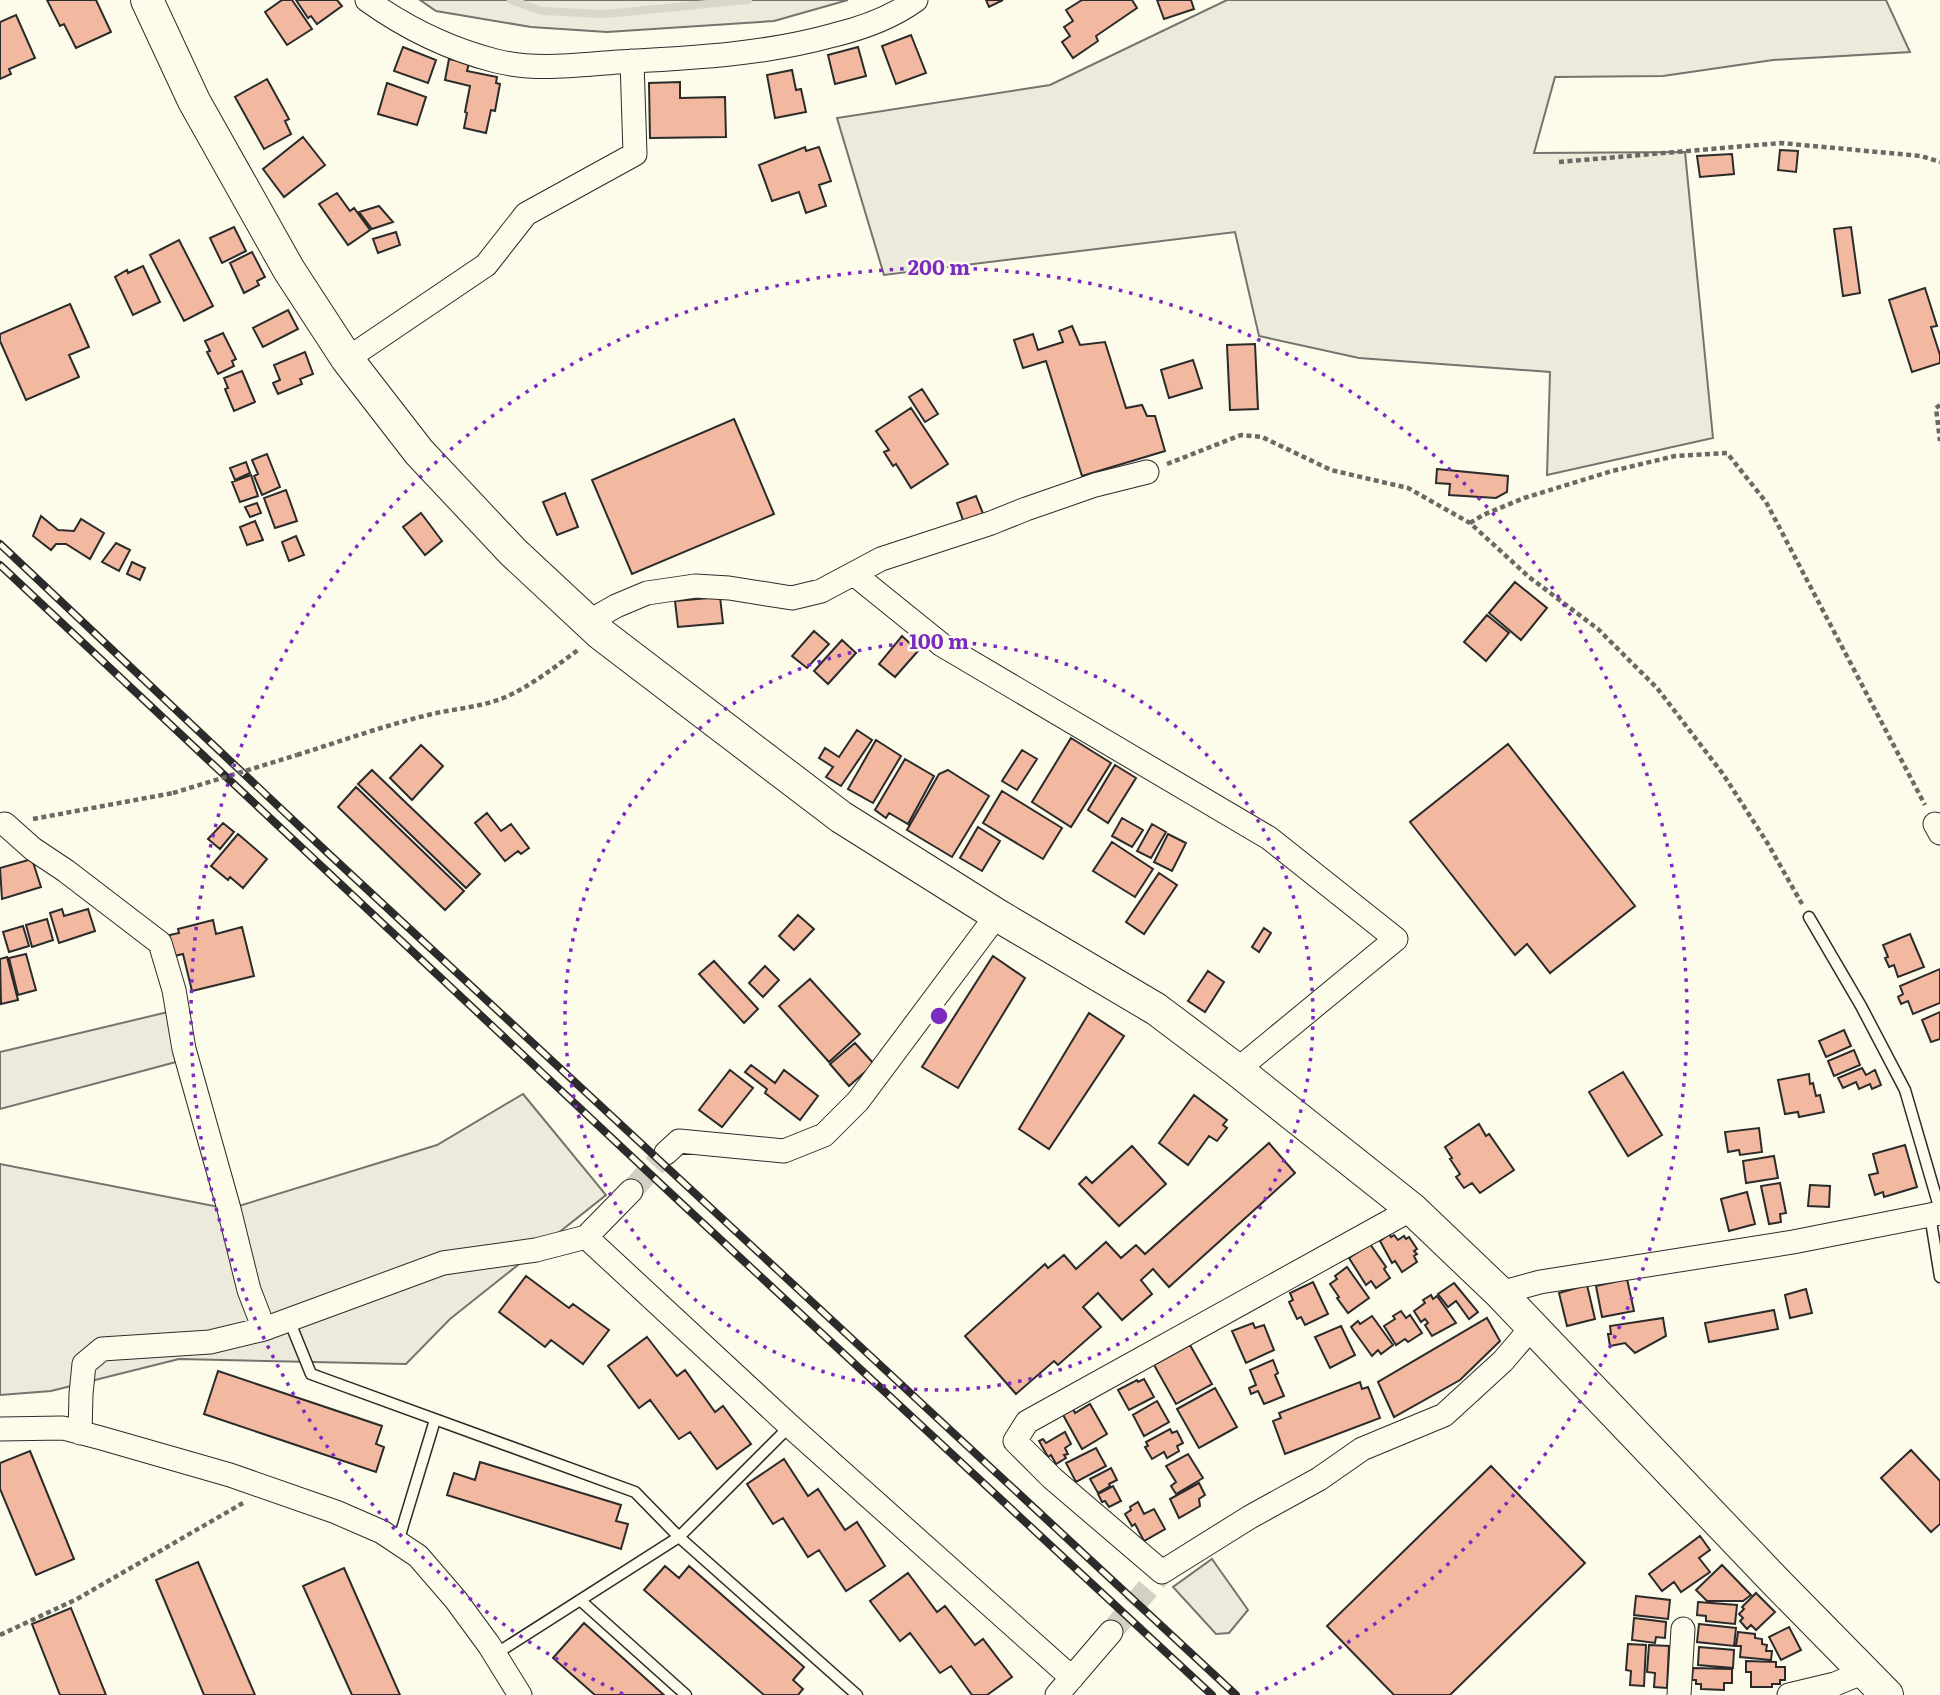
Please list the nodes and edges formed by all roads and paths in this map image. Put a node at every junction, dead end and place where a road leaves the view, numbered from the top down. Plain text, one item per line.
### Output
1 (147, 0) edge
2 (367, 0) edge
3 (916, 0) edge
4 (632, 61) junction
5 (1559, 162) dead end
6 (1940, 162) edge
7 (347, 359) junction
8 (1940, 405) edge
9 (1940, 441) edge
10 (1147, 472) joint
11 (1470, 523) junction
12 (854, 574) junction
13 (595, 628) junction
14 (3, 824) edge
15 (1938, 829) edge
16 (997, 915) junction
17 (1810, 917) joint
18 (1237, 1070) junction
19 (666, 1153) tunnel mouth
20 (631, 1191) tunnel mouth
21 (1412, 1209) junction
22 (1937, 1213) edge
23 (586, 1237) junction
24 (1940, 1277) edge
25 (1500, 1293) junction
26 (289, 1320) junction
27 (1532, 1327) junction
28 (264, 1329) junction
29 (435, 1420) junction
30 (790, 1426) junction
31 (0, 1429) edge
32 (80, 1433) junction
33 (268, 1488) junction
34 (679, 1536) junction
35 (398, 1542) junction
36 (580, 1600) junction
37 (1683, 1629) dead end
38 (1111, 1632) tunnel mouth
39 (0, 1634) edge
40 (494, 1654) junction
41 (1864, 1672) junction
42 (1064, 1687) edge
43 (517, 1694) edge
44 (686, 1695) edge
45 (857, 1695) edge
46 (1679, 1695) edge
47 (1789, 1695) edge
48 (1887, 1695) edge

1 - 7 street
2 - 4 street
3 - 4 street
4 - 7 street
5 - 6 path
7 - 13 street
8 - 9 path
10 - 11 path
10 - 12 street
11 - 15 path
11 - 17 path
12 - 13 street
12 - 18 street
13 - 14 path, bridge
13 - 16 street
14 - 28 street
16 - 18 street
16 - 19 street
17 - 22 lane
18 - 21 street
20 - 23 street
21 - 25 street
21 - 27 street
22 - 24 lane
22 - 25 street
23 - 26 street
23 - 30 street
25 - 27 street
26 - 28 street
26 - 29 lane
27 - 41 street
28 - 32 street
29 - 34 lane
29 - 35 lane
30 - 34 lane
30 - 42 street
31 - 32 street
32 - 33 street
33 - 35 street
33 - 39 path
34 - 36 lane
34 - 45 lane
35 - 40 street
36 - 40 lane
36 - 44 lane
37 - 46 street
38 - 42 street
40 - 43 street
41 - 47 street
41 - 48 street

